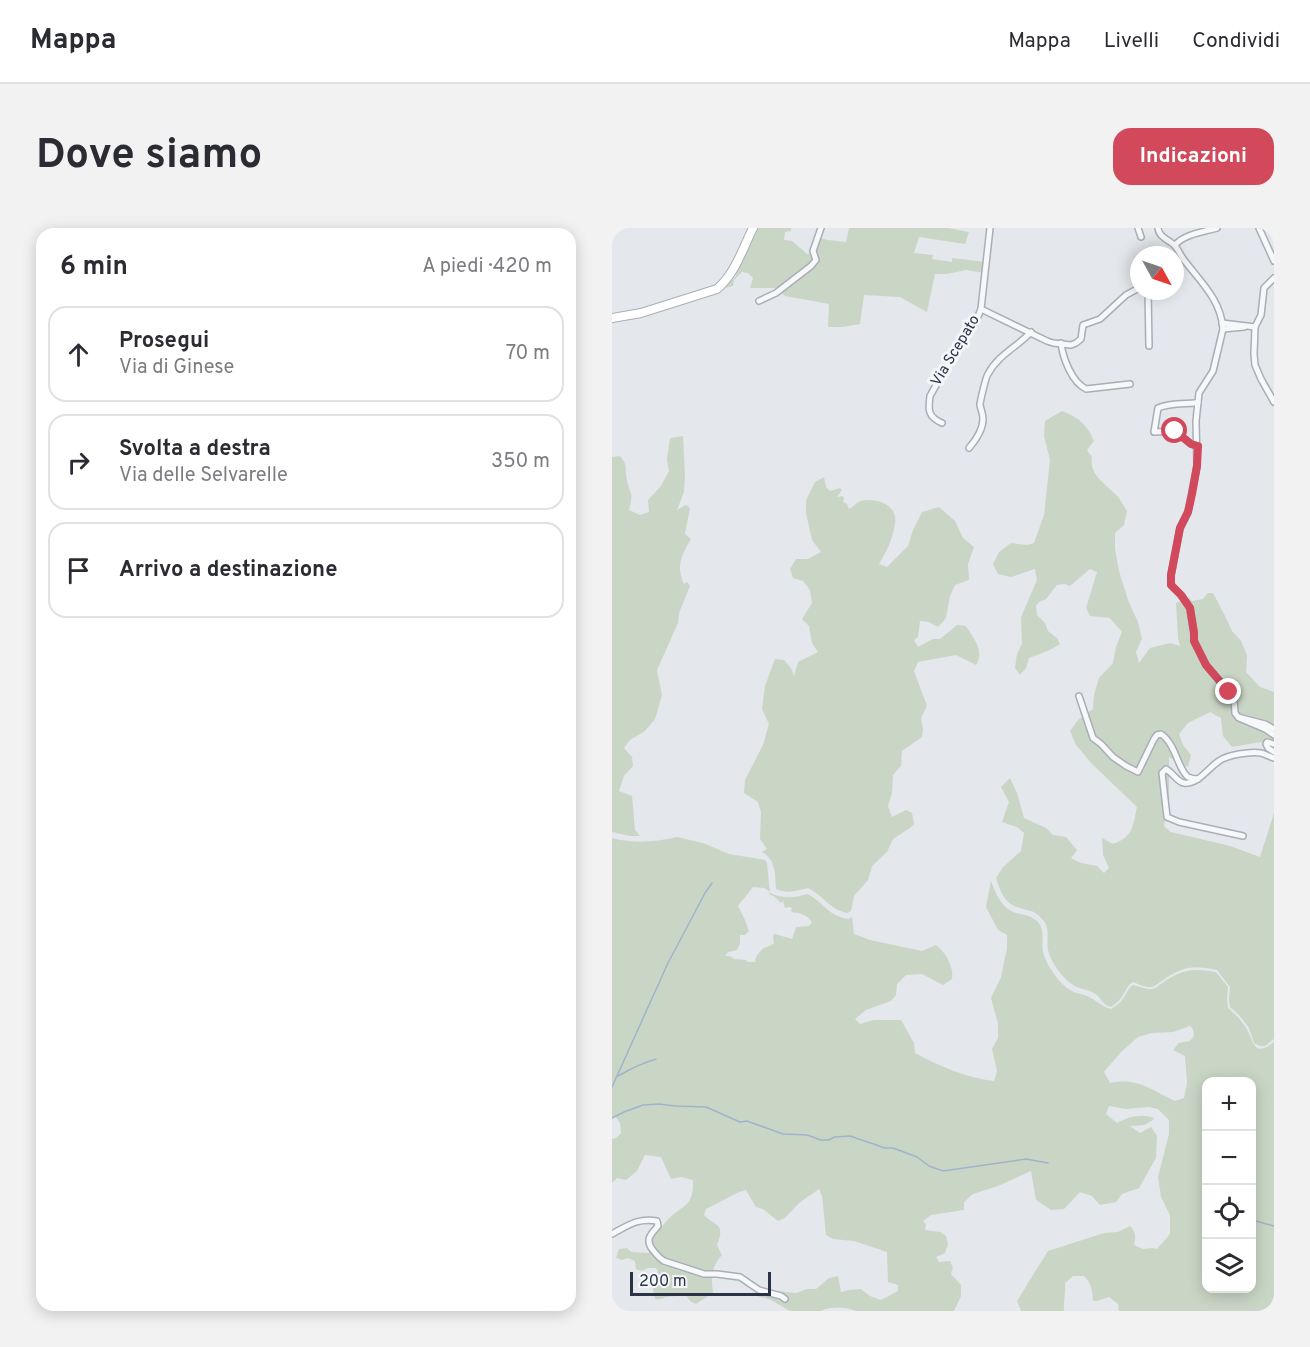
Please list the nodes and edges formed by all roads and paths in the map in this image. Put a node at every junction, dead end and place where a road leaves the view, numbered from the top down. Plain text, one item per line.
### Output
1 (753, 228) edge
2 (820, 228) edge
3 (990, 228) edge
4 (1138, 228) edge
5 (1158, 228) edge
6 (1218, 228) edge
7 (1259, 228) edge
8 (1191, 231) edge
9 (1142, 237) dead end
10 (1175, 245) junction
11 (1274, 261) edge
12 (1274, 278) edge
13 (1130, 293) edge
14 (759, 300) dead end
15 (1148, 300) edge
16 (981, 309) junction
17 (612, 318) edge
18 (1222, 326) junction
19 (1255, 327) junction
20 (1031, 332) junction
21 (1061, 343) junction
22 (1149, 346) dead end
23 (1130, 384) dead end
24 (1198, 402) junction
25 (1274, 402) edge
26 (942, 423) dead end
27 (1198, 446) junction
28 (969, 448) dead end
29 (1079, 696) dead end
30 (1238, 717) junction
31 (1274, 729) edge
32 (1274, 735) edge
33 (1274, 744) edge
34 (1274, 752) edge
35 (1274, 758) edge
36 (1198, 778) junction
37 (1243, 836) dead end
38 (612, 1234) edge
39 (785, 1299) dead end

1 - 17 main road
2 - 14 street
3 - 16 street
4 - 9 street
5 - 10 street
6 - 8 street
7 - 11 street
8 - 10 street
10 - 18 street
12 - 19 street
13 - 21 street
15 - 22 street
16 - 20 street
16 - 26 street, Via Scepato
18 - 19 street
18 - 24 street
19 - 25 street
20 - 21 street
20 - 28 street
21 - 23 street
24 - 27 street
24 - 27 street
27 - 30 street
29 - 36 street
30 - 31 street
30 - 32 street
33 - 34 street
35 - 36 street
36 - 37 street
38 - 39 street

